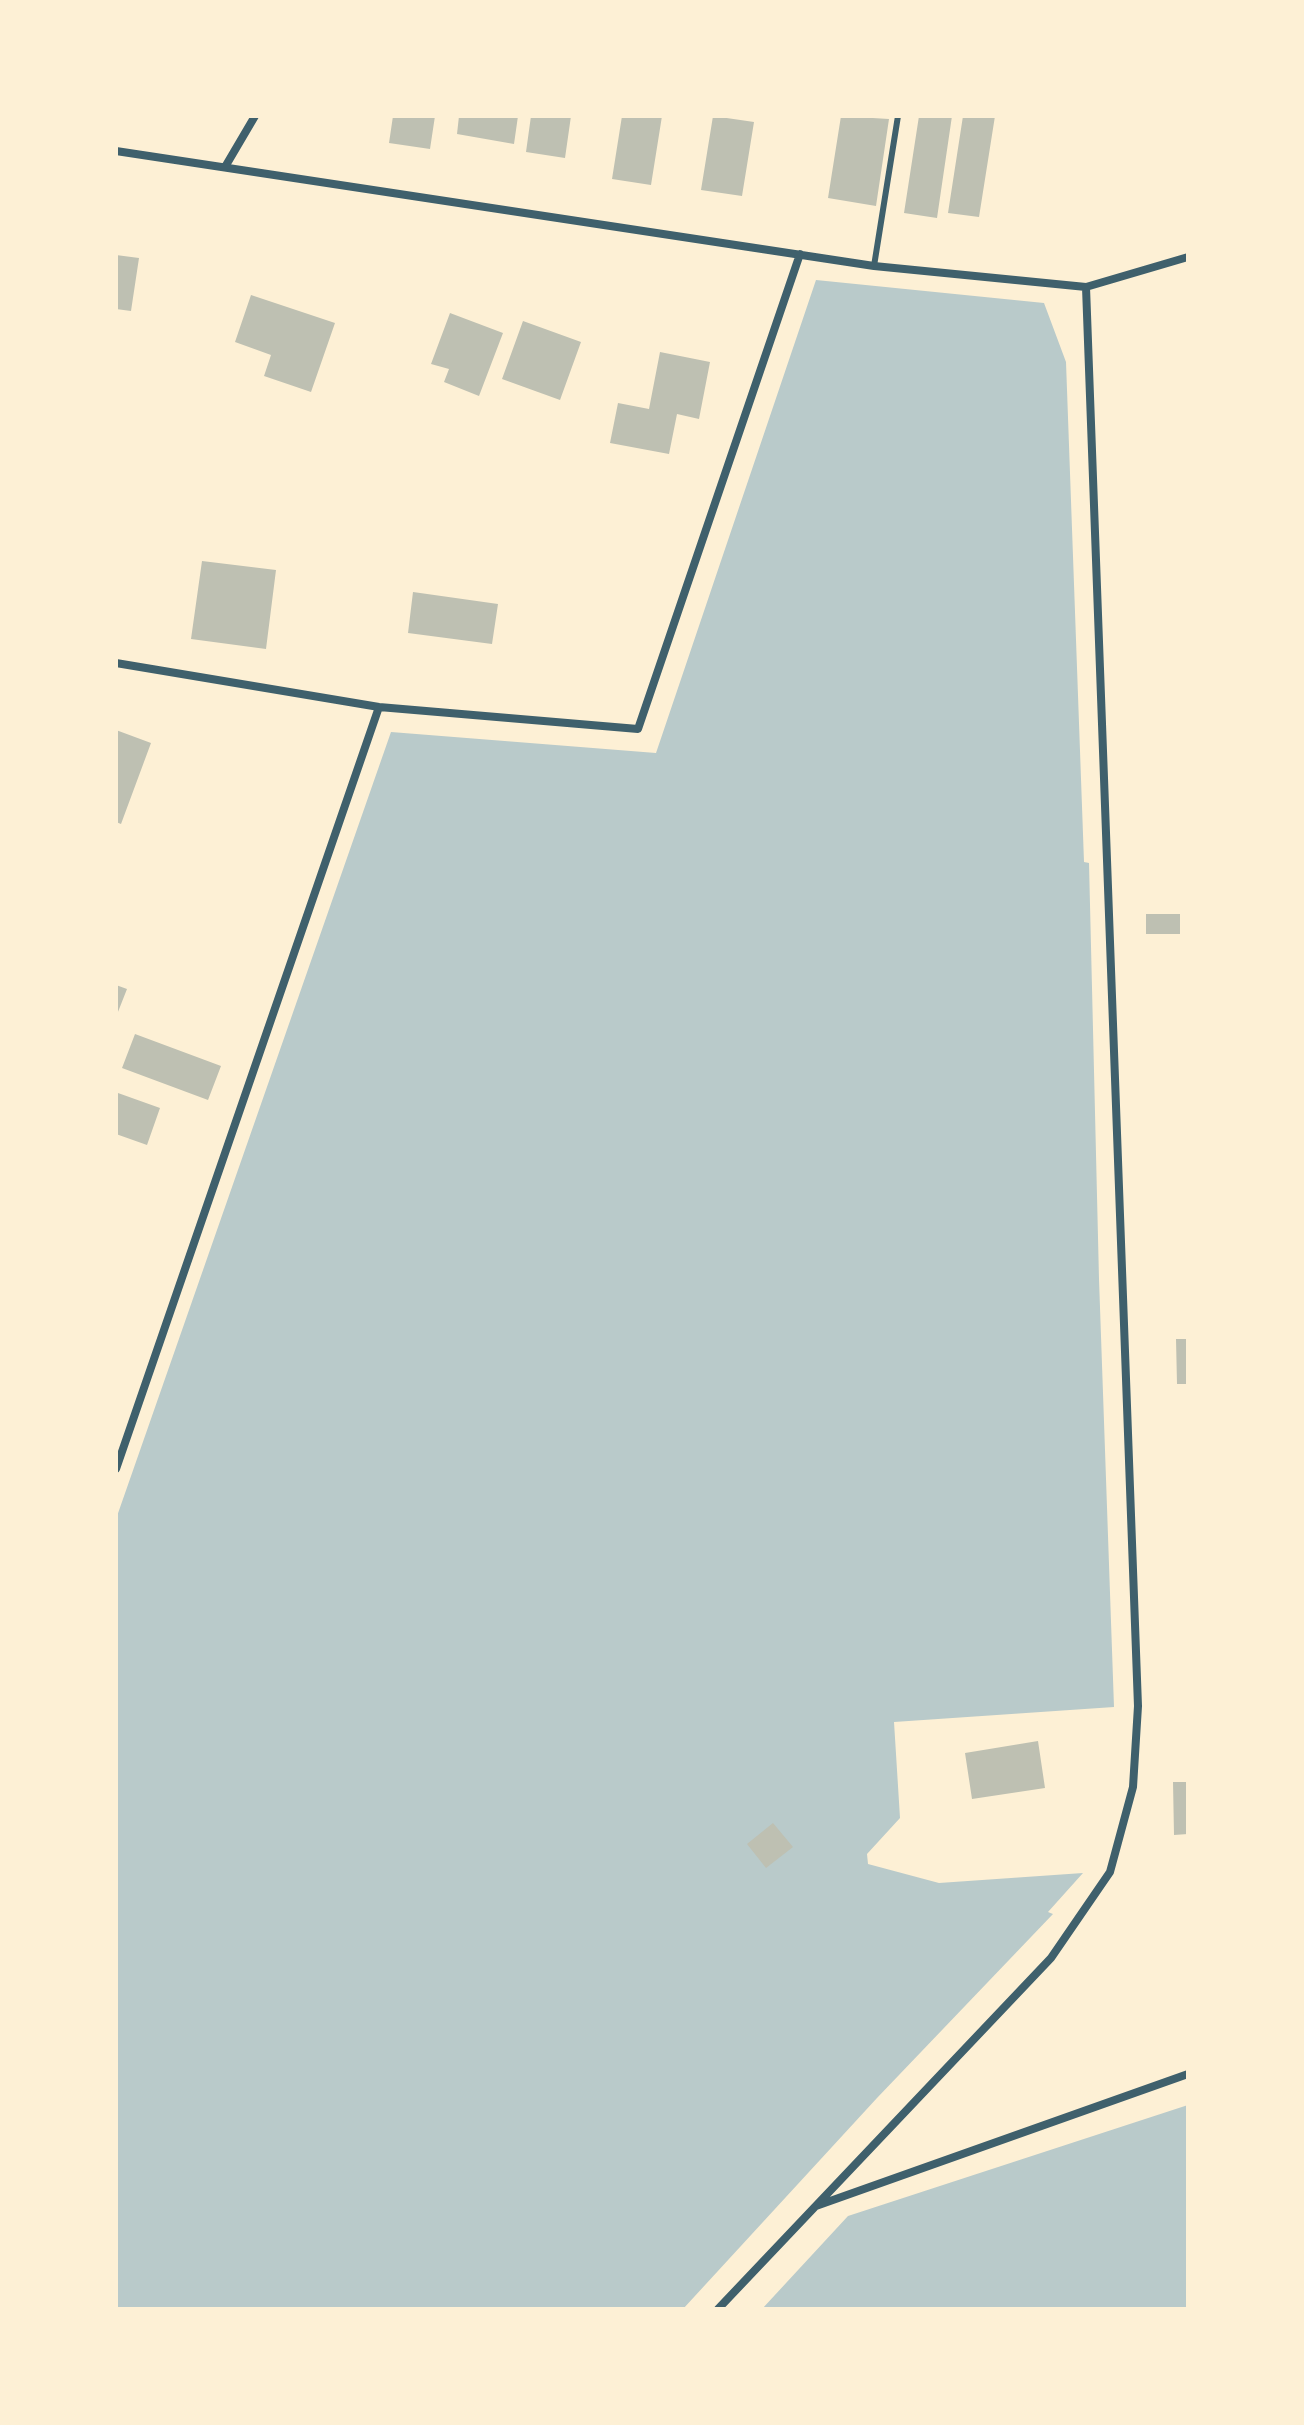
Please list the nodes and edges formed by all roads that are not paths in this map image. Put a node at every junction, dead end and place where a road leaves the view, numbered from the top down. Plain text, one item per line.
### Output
1 (255, 116) edge
2 (898, 116) edge
3 (116, 151) edge
4 (225, 167) junction
5 (800, 254) junction
6 (1188, 257) edge
7 (874, 266) junction
8 (1086, 287) junction
9 (116, 663) edge
10 (379, 707) junction
11 (116, 1469) edge
12 (1188, 2074) edge
13 (813, 2207) junction
14 (718, 2309) edge

1 - 4 street
2 - 7 lane
3 - 4 street
4 - 5 street
5 - 7 street
5 - 10 street
6 - 8 street
7 - 8 street
8 - 13 street
9 - 10 street
10 - 11 street
12 - 13 street
13 - 14 street

